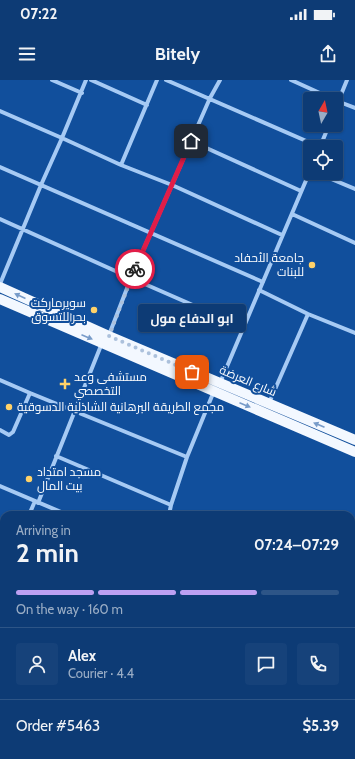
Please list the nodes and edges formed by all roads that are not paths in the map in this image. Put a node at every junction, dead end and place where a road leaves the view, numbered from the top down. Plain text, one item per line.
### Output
1 (52, 80) edge
2 (86, 80) edge
3 (91, 80) edge
4 (157, 80) edge
5 (166, 80) edge
6 (220, 80) edge
7 (291, 80) edge
8 (347, 80) edge
9 (318, 92) edge
10 (341, 92) edge
11 (82, 93) junction
12 (210, 98) junction
13 (343, 103) edge
14 (147, 105) junction
15 (355, 108) edge
16 (0, 111) edge
17 (62, 138) junction
18 (304, 140) edge
19 (191, 141) junction
20 (121, 165) junction
21 (0, 167) edge
22 (306, 180) edge
23 (334, 180) edge
24 (41, 185) junction
25 (172, 186) junction
26 (355, 189) edge
27 (301, 191) junction
28 (292, 214) junction
29 (0, 219) edge
30 (23, 228) junction
31 (151, 233) junction
32 (282, 235) junction
33 (355, 243) edge
34 (130, 278) junction
35 (263, 282) junction
36 (0, 284) edge
37 (0, 287) edge
38 (259, 290) junction
39 (0, 299) edge
40 (308, 314) junction
41 (68, 323) junction
42 (243, 327) junction
43 (355, 333) edge
44 (105, 339) junction
45 (0, 380) edge
46 (217, 387) junction
47 (30, 393) junction
48 (269, 404) junction
49 (75, 410) junction
50 (0, 430) edge
51 (355, 440) edge
52 (355, 452) edge
53 (56, 456) junction
54 (187, 457) junction
55 (0, 486) edge
56 (36, 502) junction
57 (171, 505) junction
58 (31, 511) edge
59 (58, 511) edge
60 (170, 511) edge

1 - 11 street
2 - 11 street
3 - 14 street
4 - 14 street
5 - 12 street
6 - 12 street
7 - 9 street
8 - 10 street
11 - 17 street
12 - 18 street
12 - 19 street
13 - 15 street
14 - 20 street
16 - 17 street
17 - 20 street
17 - 24 street
19 - 25 street
19 - 27 street
20 - 25 street
21 - 24 street
22 - 27 street
23 - 26 street
24 - 30 street
24 - 31 street
25 - 31 street
25 - 32 street
27 - 28 street
28 - 32 street
28 - 33 street
29 - 30 street
30 - 34 street
30 - 36 street
31 - 34 street
31 - 35 street
32 - 35 street
34 - 42 street
34 - 44 street
35 - 38 street
41 -> 37 main road, شارع العرضة
38 - 40 street
38 - 42 street
39 - 41 main road, شارع العرضة
40 - 43 street
40 - 48 street
41 - 44 main road, شارع العرضة
42 - 46 street
44 - 46 main road, شارع العرضة
44 - 49 street
45 - 47 street
46 - 48 main road, شارع العرضة
46 -> 52 main road, شارع العرضة
46 - 54 street
47 - 49 street
47 - 50 street
51 -> 48 main road, شارع العرضة
49 - 53 street
49 - 54 street
53 - 56 street
53 - 57 street
54 - 57 street
55 - 56 street
56 - 58 street
56 - 59 street
57 - 60 street

